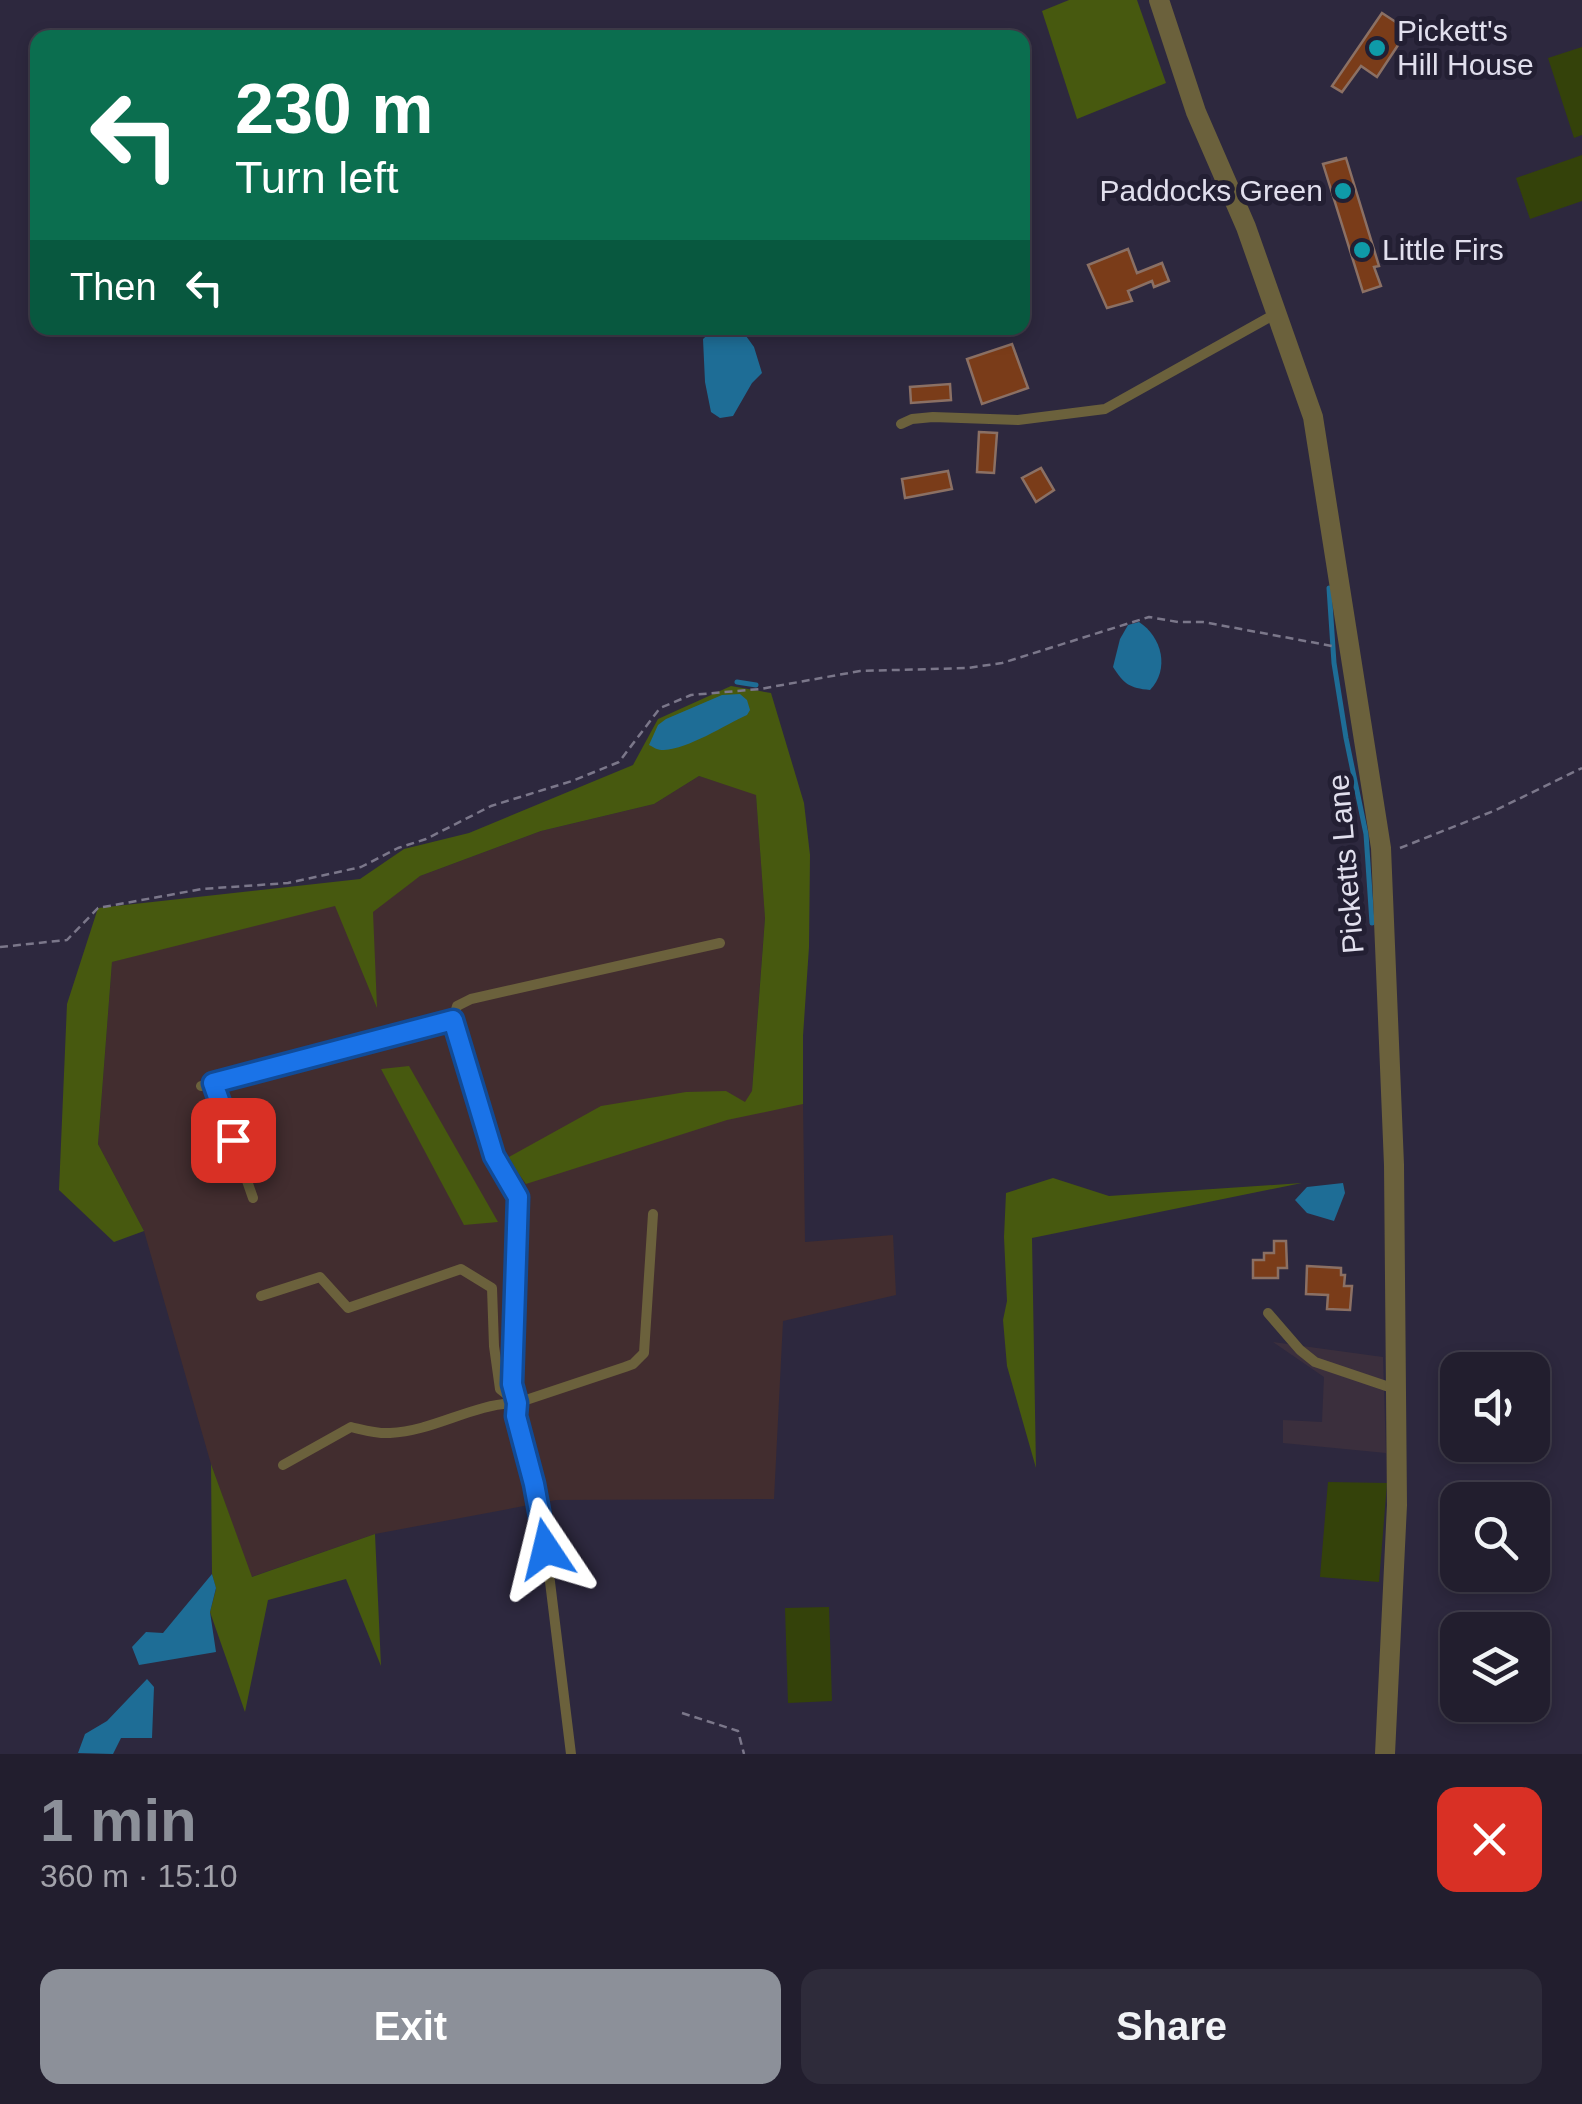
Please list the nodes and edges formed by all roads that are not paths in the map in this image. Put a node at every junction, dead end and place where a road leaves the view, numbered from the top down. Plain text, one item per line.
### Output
1 (1160, 0) edge
2 (1276, 313) junction
3 (901, 424) dead end
4 (720, 944) dead end
5 (453, 1020) junction
6 (253, 1198) dead end
7 (653, 1214) dead end
8 (261, 1296) dead end
9 (1268, 1313) dead end
10 (1396, 1390) junction
11 (517, 1403) junction
12 (283, 1465) dead end
13 (571, 1754) edge
14 (1385, 1754) edge

1 - 2 street, Picketts Lane
2 - 3 lane
2 - 10 street, Picketts Lane
4 - 5 lane
5 - 6 lane
5 - 11 lane
7 - 11 lane
8 - 11 lane
9 - 10 lane
10 - 14 street, Picketts Lane
11 - 12 lane
11 - 13 lane

